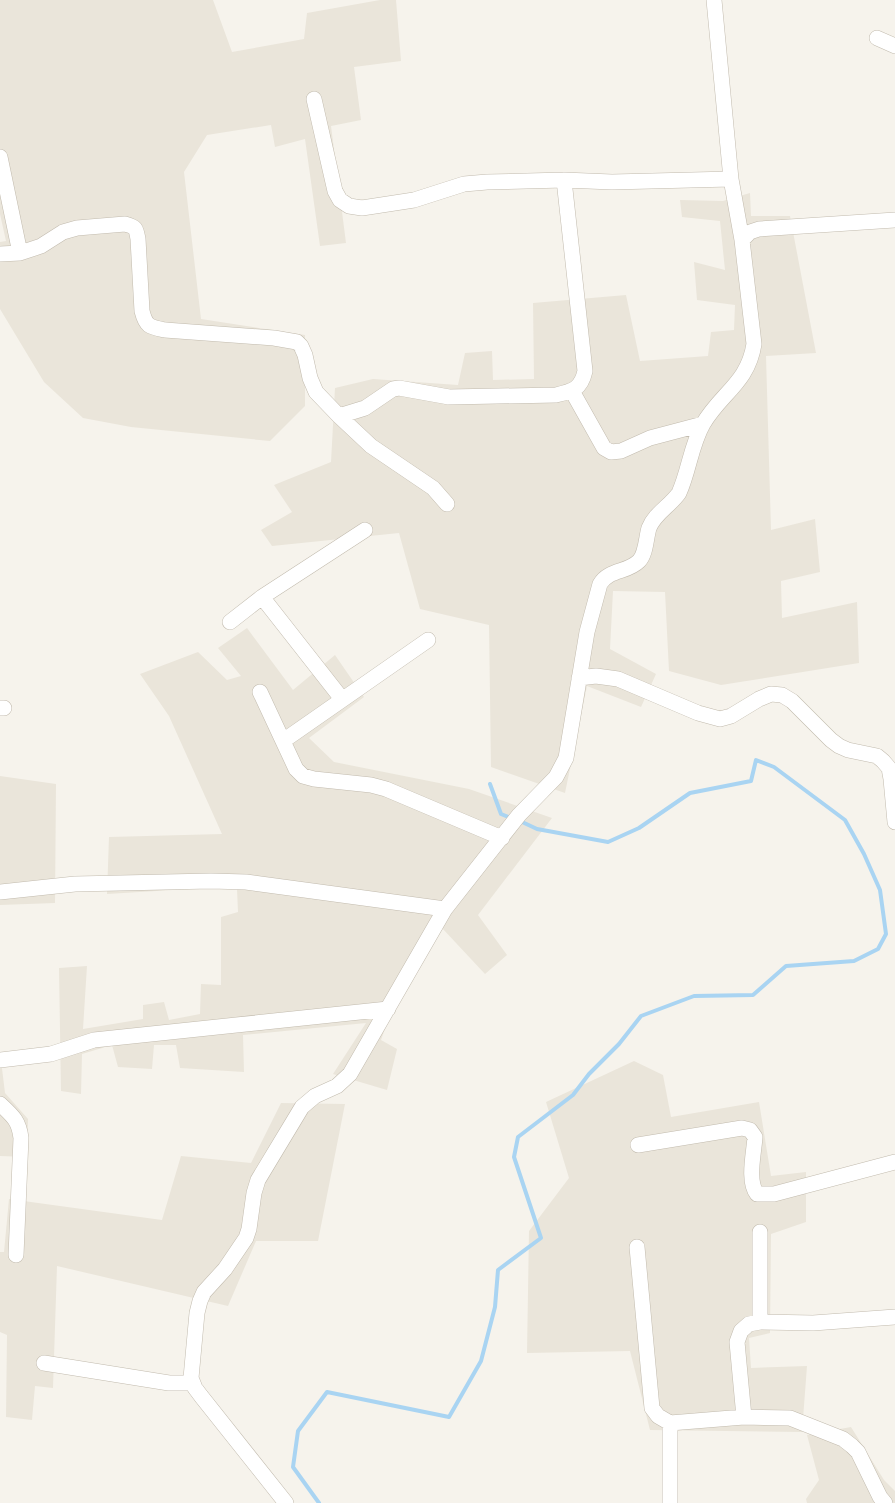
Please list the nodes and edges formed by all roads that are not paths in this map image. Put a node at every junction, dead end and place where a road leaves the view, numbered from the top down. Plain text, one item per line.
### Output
1 (714, 0) edge
2 (877, 38) dead end
3 (895, 46) edge
4 (314, 100) dead end
5 (0, 157) edge
6 (731, 179) junction
7 (564, 180) junction
8 (895, 220) edge
9 (742, 240) junction
10 (20, 253) junction
11 (0, 254) edge
12 (572, 391) junction
13 (340, 416) junction
14 (703, 424) junction
15 (447, 504) dead end
16 (365, 530) dead end
17 (262, 597) junction
18 (230, 622) dead end
19 (428, 640) dead end
20 (580, 678) junction
21 (260, 692) dead end
22 (342, 700) junction
23 (282, 740) junction
24 (895, 822) edge
25 (503, 836) junction
26 (0, 892) edge
27 (445, 909) junction
28 (388, 1008) junction
29 (0, 1060) edge
30 (0, 1104) edge
31 (638, 1145) dead end
32 (895, 1162) edge
33 (760, 1232) dead end
34 (637, 1246) dead end
35 (16, 1254) dead end
36 (895, 1316) edge
37 (760, 1322) junction
38 (44, 1363) dead end
39 (193, 1383) junction
40 (744, 1418) junction
41 (670, 1423) junction
42 (286, 1503) edge
43 (670, 1503) edge
44 (885, 1503) edge

1 - 6 street
2 - 3 street
4 - 7 street
5 - 10 street
6 - 7 street
6 - 9 street
7 - 12 street
8 - 9 street
9 - 14 street
10 - 11 street
10 - 13 street
12 - 13 street
12 - 14 street
13 - 15 street
14 - 20 street
16 - 17 street
17 - 18 street
17 - 22 street
19 - 22 street
20 - 24 street
20 - 25 street
21 - 23 street
22 - 23 street
23 - 25 street
25 - 27 street
26 - 27 street
27 - 28 street
28 - 29 street
28 - 39 street
30 - 35 street
31 - 32 street
33 - 37 street
34 - 41 street
36 - 37 street
37 - 40 street
38 - 39 street
39 - 42 street
40 - 41 street
40 - 44 street
41 - 43 street

